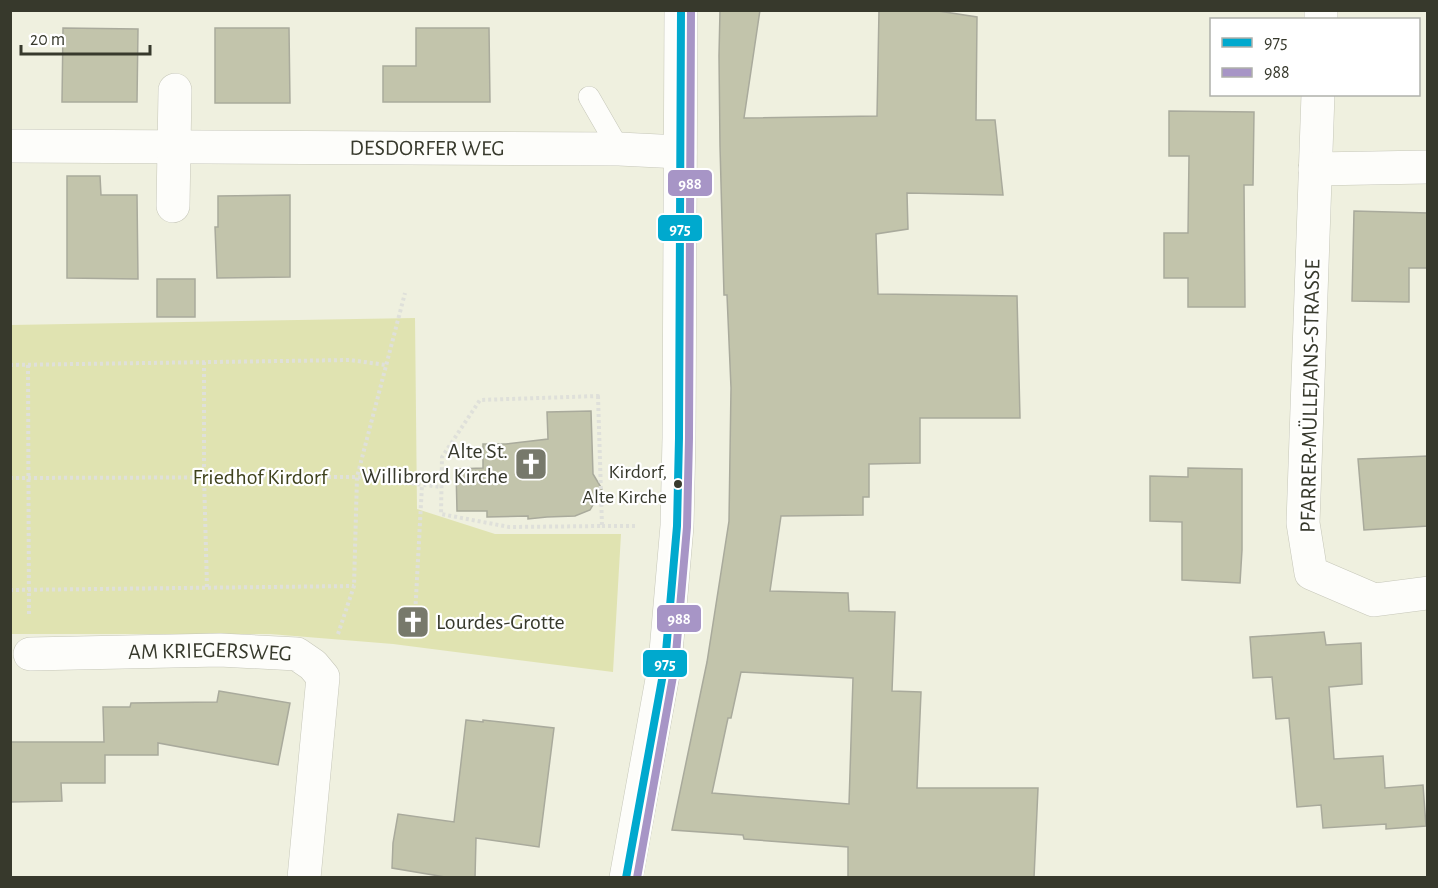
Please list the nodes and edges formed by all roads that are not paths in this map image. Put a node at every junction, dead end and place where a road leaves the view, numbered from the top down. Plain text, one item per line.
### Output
1 (681, 10) edge
2 (175, 90) dead end
3 (1318, 96) edge
4 (589, 97) dead end
5 (10, 146) edge
6 (174, 147) junction
7 (619, 149) junction
8 (680, 152) junction
9 (1428, 167) edge
10 (1316, 169) junction
11 (173, 206) dead end
12 (1428, 593) edge
13 (30, 654) dead end
14 (304, 878) edge
15 (626, 878) edge

1 - 8 street
2 - 6 street
3 - 10 street, PFARRER-MÜLLEJANS-STRASSE
4 - 7 lane
5 - 6 street, DESDORFER WEG
6 - 7 street, DESDORFER WEG
6 - 11 street
7 - 8 street, DESDORFER WEG
8 - 15 street
9 - 10 street
10 - 12 street, PFARRER-MÜLLEJANS-STRASSE
13 - 14 street, AM KRIEGERSWEG

